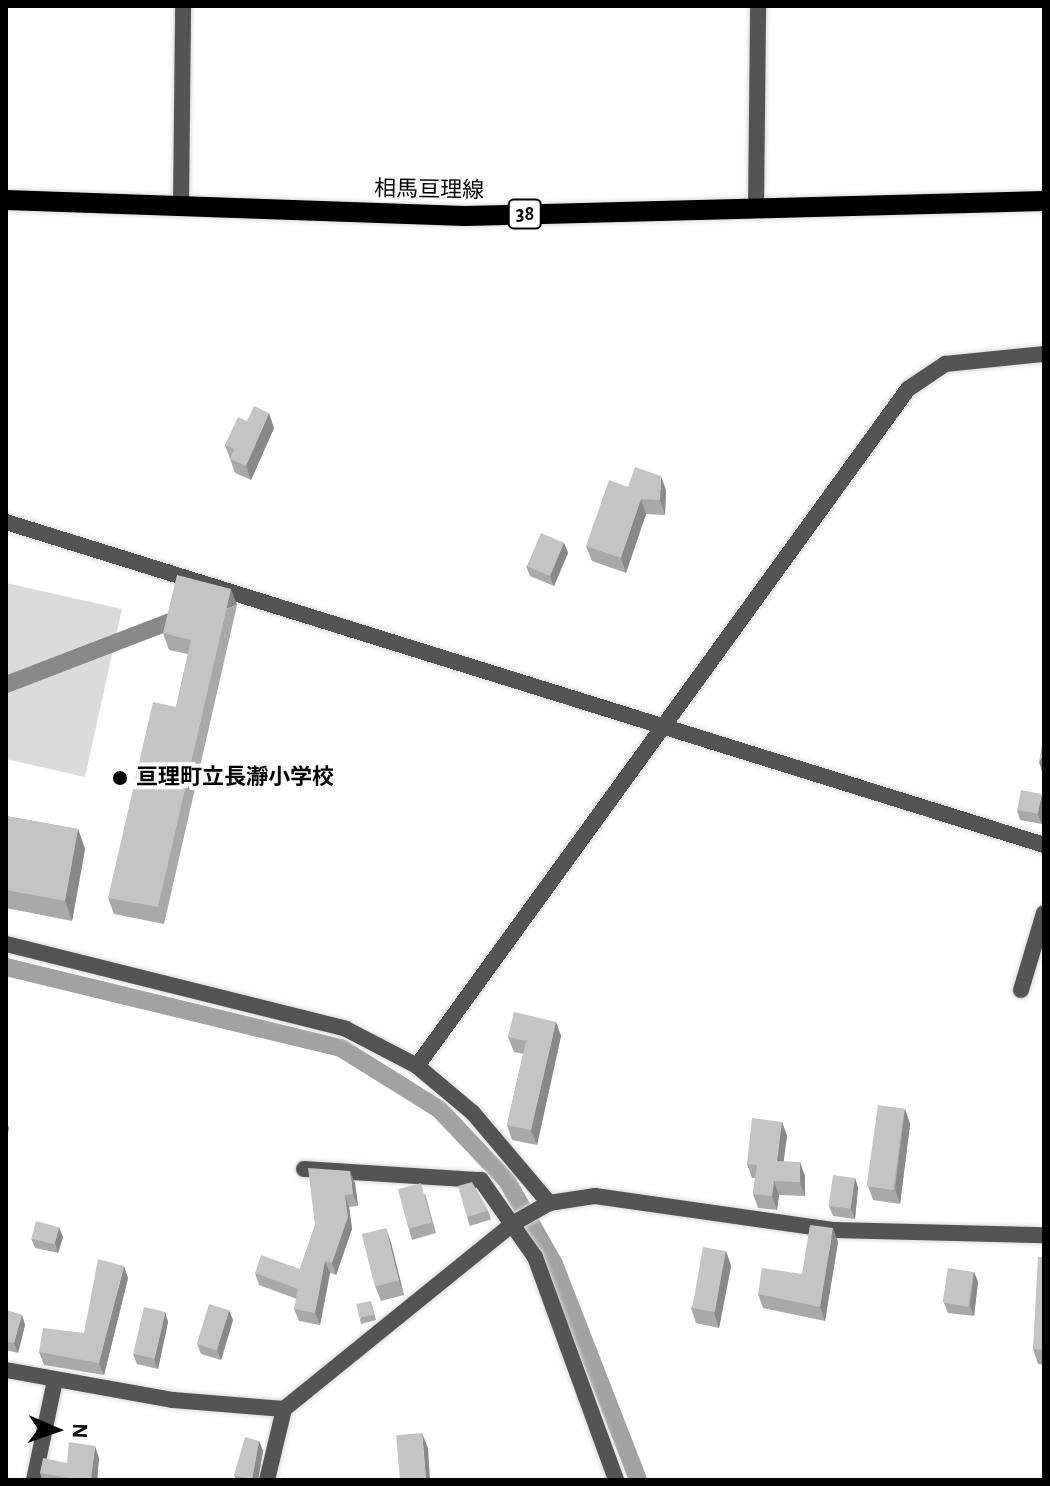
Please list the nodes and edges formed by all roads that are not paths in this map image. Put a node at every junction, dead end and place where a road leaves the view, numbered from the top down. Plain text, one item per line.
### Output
1 (183, 6) edge
2 (758, 6) edge
3 (6, 200) edge
4 (1044, 201) edge
5 (181, 206) junction
6 (756, 208) junction
7 (1044, 354) edge
8 (6, 522) edge
9 (665, 729) junction
10 (1044, 845) edge
11 (1044, 913) edge
12 (6, 944) edge
13 (1021, 990) dead end
14 (417, 1066) junction
15 (304, 1169) dead end
16 (549, 1203) junction
17 (514, 1223) junction
18 (1044, 1235) edge
19 (6, 1370) edge
20 (55, 1380) junction
21 (284, 1409) junction
22 (34, 1480) edge
23 (267, 1480) edge
24 (616, 1480) edge

1 - 5 street
2 - 6 street
3 - 5 main road, 相馬亘理線 / 38
4 - 6 main road, 相馬亘理線 / 38
5 - 6 main road, 相馬亘理線 / 38
7 - 9 street
8 - 9 street
9 - 10 street
9 - 14 street
11 - 13 street
12 - 14 street
14 - 16 street
15 - 17 street
16 - 17 street
16 - 18 street
17 - 21 street
17 - 24 street
19 - 20 street
20 - 21 street
20 - 22 street
21 - 23 street

